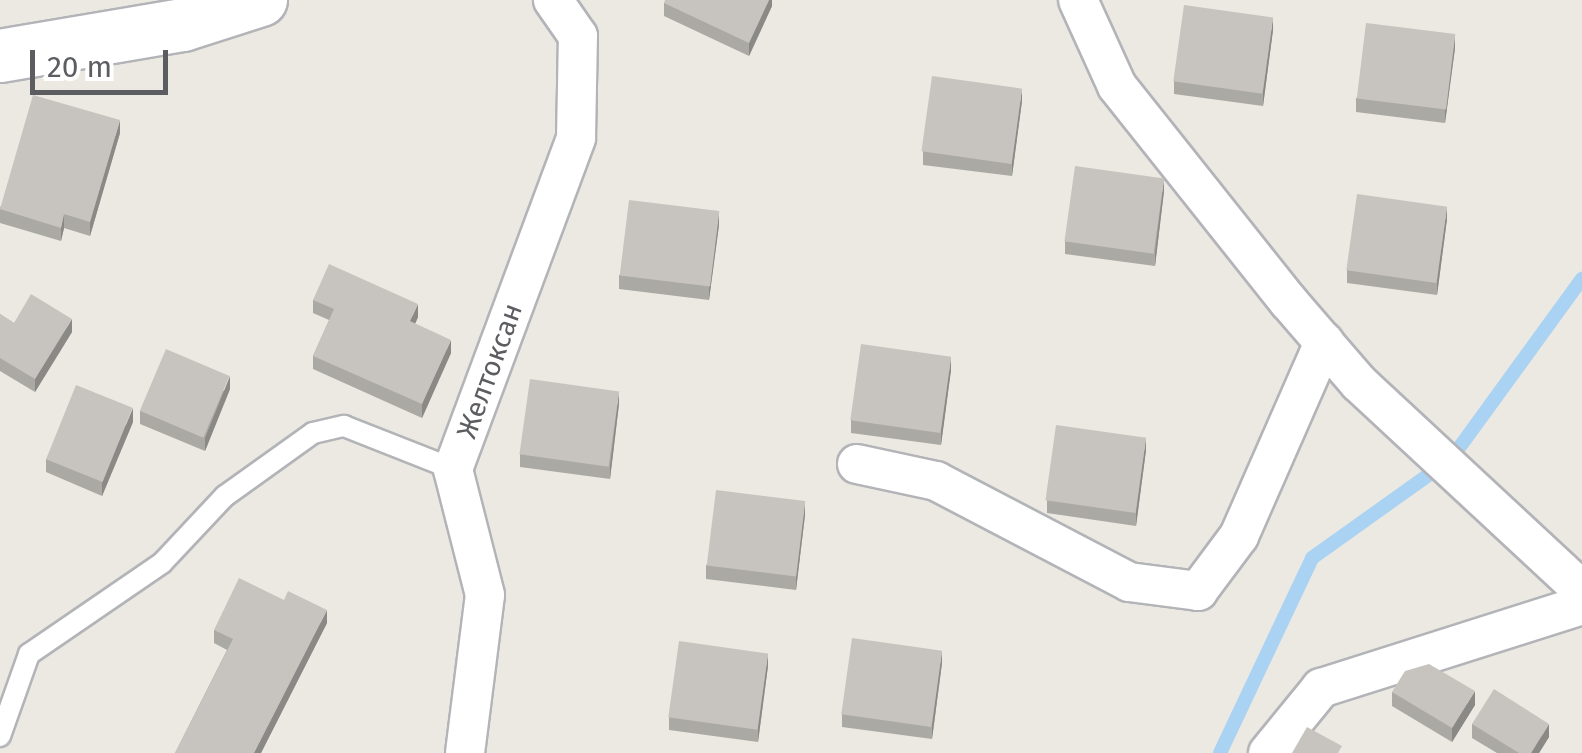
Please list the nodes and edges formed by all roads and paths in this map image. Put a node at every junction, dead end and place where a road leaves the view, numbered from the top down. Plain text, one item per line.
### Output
1 (261, 0) edge
2 (553, 0) edge
3 (1078, 0) edge
4 (0, 56) edge
5 (1324, 342) junction
6 (856, 464) dead end
7 (454, 469) junction
8 (1582, 590) edge
9 (1582, 605) edge
10 (0, 736) edge
11 (465, 753) edge
12 (1268, 753) edge

1 - 4 main road
2 - 7 street, Желтоксан
3 - 5 street
5 - 6 street
5 - 8 street
7 - 10 lane
7 - 11 street, Желтоксан
9 - 12 street

